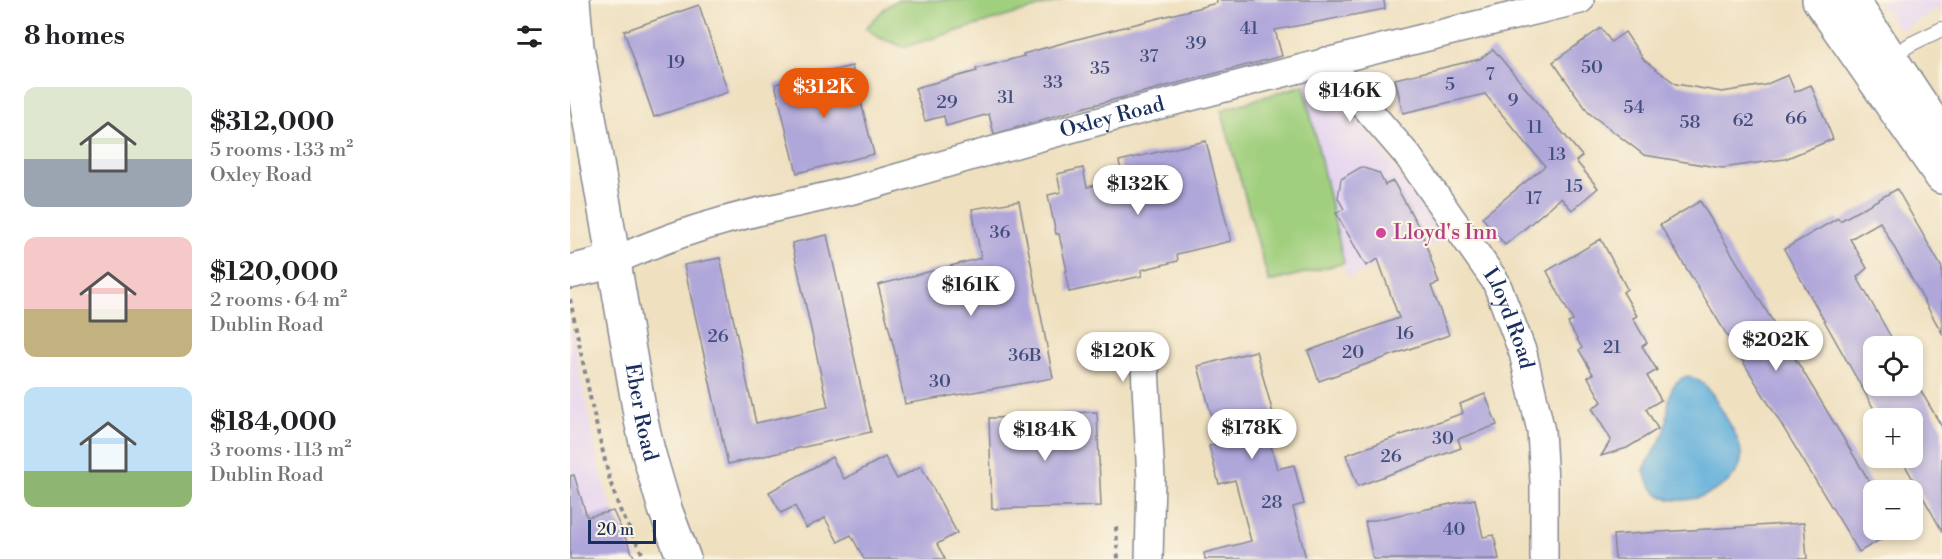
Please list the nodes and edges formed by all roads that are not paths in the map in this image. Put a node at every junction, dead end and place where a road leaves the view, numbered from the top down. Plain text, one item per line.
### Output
1 (573, 0) edge
2 (1580, 0) edge
3 (1820, 0) edge
4 (1852, 0) edge
5 (1942, 29) edge
6 (1326, 61) junction
7 (1880, 65) junction
8 (1942, 136) edge
9 (1942, 177) edge
10 (613, 254) junction
11 (570, 258) edge
12 (570, 272) edge
13 (1145, 367) dead end
14 (684, 559) edge
15 (1149, 559) edge
16 (1544, 559) edge

1 - 10 main road, Eber Road
2 - 6 street, Oxley Road
3 - 7 main road
4 - 7 main road
5 - 7 lane
6 - 10 street, Oxley Road
6 - 16 street, Lloyd Road
7 - 8 main road
7 - 9 main road
10 - 11 main road, Oxley Road
10 - 12 main road, Oxley Road
10 - 14 main road, Eber Road
13 - 15 street

